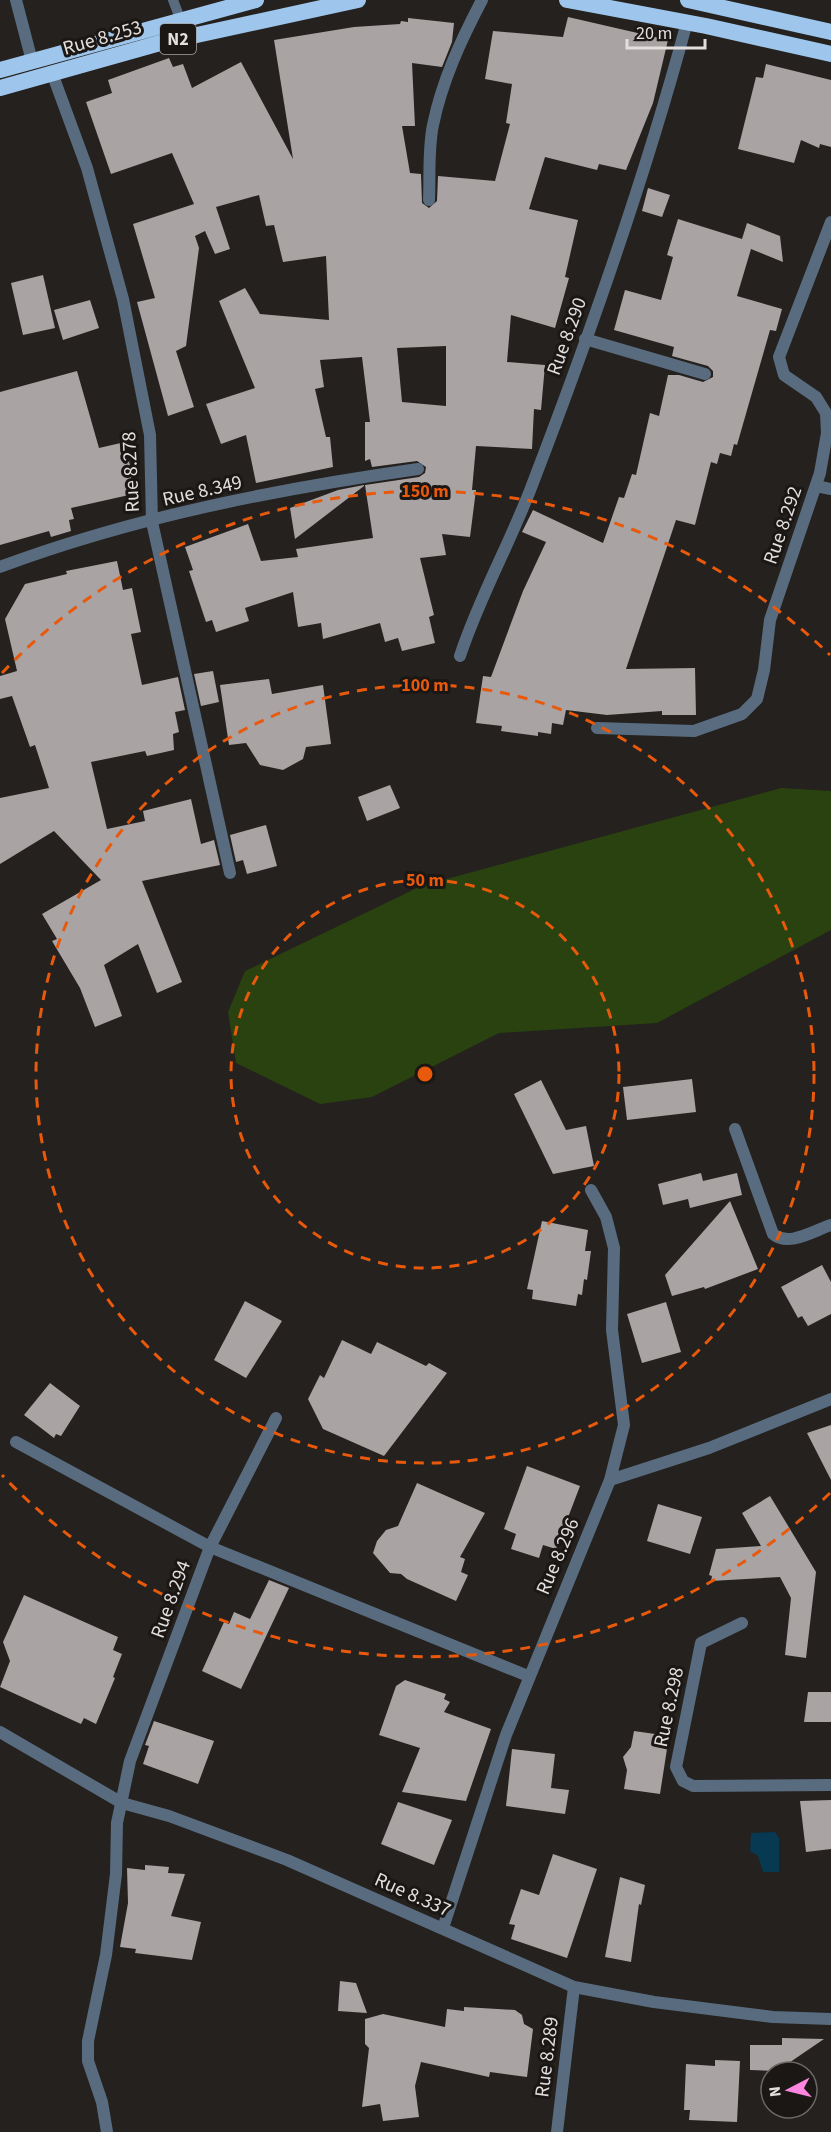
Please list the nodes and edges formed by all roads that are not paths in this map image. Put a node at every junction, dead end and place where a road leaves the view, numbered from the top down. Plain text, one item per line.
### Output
1 (16, 0) edge
2 (173, 0) edge
3 (256, 0) edge
4 (358, 0) edge
5 (482, 0) edge
6 (567, 0) edge
7 (688, 0) edge
8 (181, 21) junction
9 (687, 22) junction
10 (831, 32) edge
11 (831, 54) edge
12 (32, 60) junction
13 (0, 70) edge
14 (52, 73) junction
15 (0, 88) edge
16 (429, 200) dead end
17 (831, 222) edge
18 (585, 339) junction
19 (705, 374) dead end
20 (829, 411) edge
21 (418, 469) dead end
22 (816, 486) junction
23 (831, 489) edge
24 (152, 522) junction
25 (0, 567) edge
26 (460, 656) dead end
27 (597, 728) dead end
28 (230, 873) dead end
29 (735, 1129) dead end
30 (591, 1190) dead end
31 (831, 1225) edge
32 (831, 1399) edge
33 (276, 1418) dead end
34 (16, 1442) dead end
35 (610, 1480) junction
36 (210, 1547) junction
37 (742, 1623) dead end
38 (528, 1676) junction
39 (0, 1732) edge
40 (831, 1785) edge
41 (122, 1803) junction
42 (443, 1928) junction
43 (574, 1987) junction
44 (831, 2019) edge
45 (107, 2132) edge
46 (557, 2132) edge

1 - 12 street
2 - 8 lane
3 - 8 highway, Rue 8.253 / N2
4 - 14 highway, Rue 8.253 / N2
5 - 16 street
6 - 9 highway
7 - 10 highway
8 - 12 highway, Rue 8.253 / N2
9 - 11 highway
9 - 18 street, Rue 8.290
12 - 13 highway, Rue 8.253 / N2
14 - 15 highway, Rue 8.253 / N2
14 - 24 street, Rue 8.278
17 - 20 street, Rue 8.292
18 - 19 street
18 - 26 street, Rue 8.290
20 - 22 street, Rue 8.292
21 - 24 street, Rue 8.349
22 - 23 street
22 - 27 street, Rue 8.292
24 - 25 street, Rue 8.349
24 - 28 street, Rue 8.278
29 - 31 street
30 - 35 street, Rue 8.296
32 - 35 street
33 - 36 street, Rue 8.294
34 - 36 street
35 - 38 street, Rue 8.296
36 - 38 street
36 - 41 street, Rue 8.294
37 - 40 street, Rue 8.298
38 - 42 street, Rue 8.296
39 - 41 street, Rue 8.337
41 - 42 street, Rue 8.337
41 - 45 street, Rue 8.294
42 - 43 street, Rue 8.337
43 - 44 street, Rue 8.337
43 - 46 street, Rue 8.289

